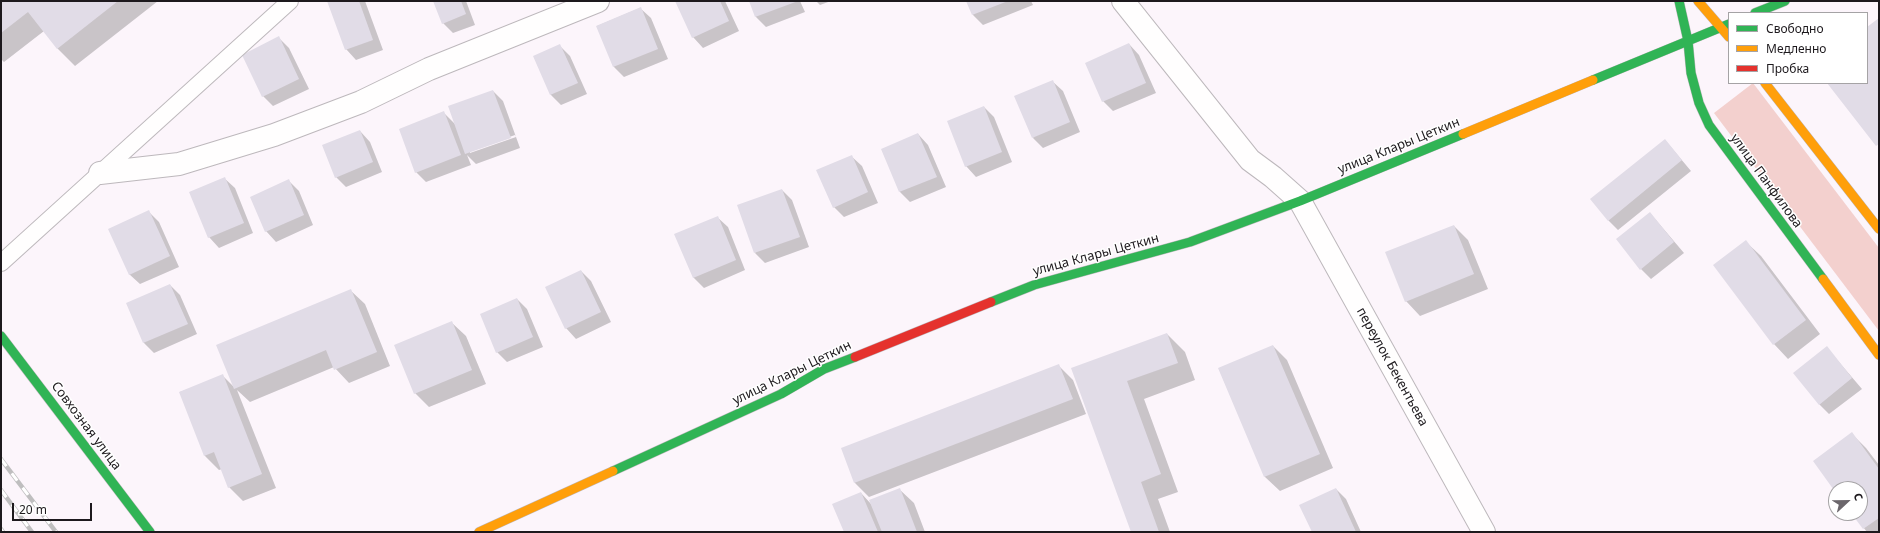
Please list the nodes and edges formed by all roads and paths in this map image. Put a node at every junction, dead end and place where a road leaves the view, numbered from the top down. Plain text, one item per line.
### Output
1 (290, 1) edge
2 (598, 1) edge
3 (1124, 1) edge
4 (1679, 1) edge
5 (1698, 1) edge
6 (1785, 1) edge
7 (1758, 12) edge
8 (1725, 26) edge
9 (1688, 41) junction
10 (1766, 84) edge
11 (100, 173) junction
12 (1300, 201) junction
13 (1879, 229) edge
14 (1, 263) edge
15 (1, 336) edge
16 (1879, 355) edge
17 (150, 532) edge
18 (479, 532) edge
19 (1484, 532) edge

1 - 11 lane
2 - 11 street
3 - 12 street, переулок Бекентьева
4 - 9 street, улица Панфилова
5 - 8 street
6 - 7 street
8 - 9 street, улица Клары Цеткин
9 - 12 street, улица Клары Цеткин
9 - 16 street, улица Панфилова
10 - 13 street
11 - 14 lane
12 - 18 street, улица Клары Цеткин
12 - 19 street, переулок Бекентьева
15 - 17 street, Совхозная улица

